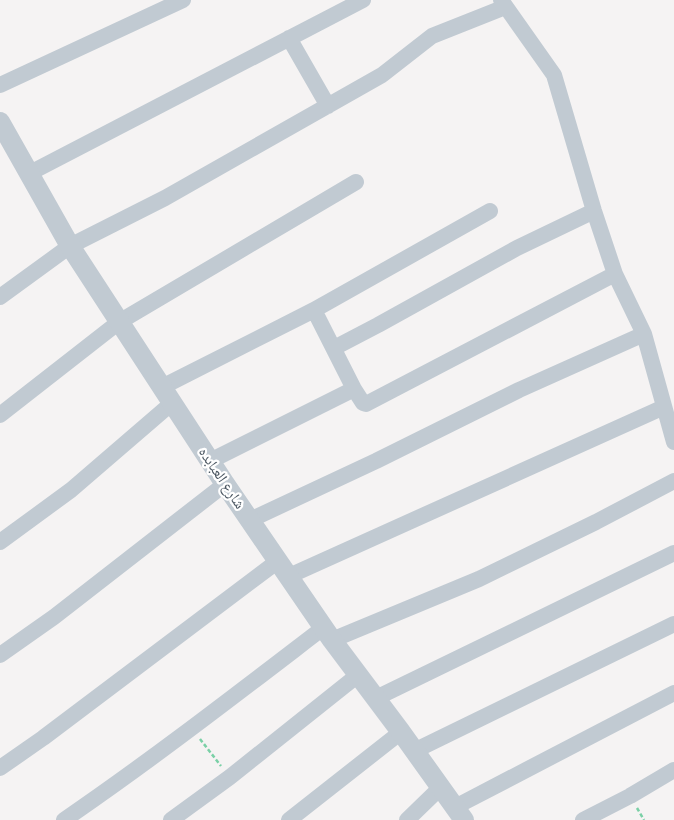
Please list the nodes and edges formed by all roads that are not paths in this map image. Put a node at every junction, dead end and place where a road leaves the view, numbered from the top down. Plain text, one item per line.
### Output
1 (183, 0) edge
2 (363, 0) edge
3 (503, 3) edge
4 (289, 38) junction
5 (0, 85) edge
6 (328, 106) junction
7 (0, 122) edge
8 (28, 174) junction
9 (356, 182) dead end
10 (490, 211) dead end
11 (594, 211) junction
12 (70, 246) junction
13 (615, 274) junction
14 (0, 297) edge
15 (314, 310) junction
16 (119, 322) junction
17 (644, 334) junction
18 (334, 348) junction
19 (354, 388) junction
20 (167, 395) junction
21 (0, 415) edge
22 (669, 417) edge
23 (674, 442) edge
24 (210, 461) junction
25 (674, 481) edge
26 (226, 484) junction
27 (250, 520) junction
28 (0, 542) edge
29 (674, 552) edge
30 (283, 569) junction
31 (674, 624) edge
32 (328, 634) junction
33 (0, 655) edge
34 (358, 675) junction
35 (674, 693) edge
36 (376, 698) junction
37 (401, 732) junction
38 (414, 751) junction
39 (0, 768) edge
40 (674, 770) edge
41 (440, 788) junction
42 (460, 814) edge
43 (64, 820) edge
44 (171, 820) edge
45 (289, 820) edge
46 (407, 820) edge
47 (583, 820) edge

1 - 5 street
2 - 4 street
3 - 6 street
3 - 11 street
4 - 6 street
4 - 8 street
6 - 12 street
7 - 8 street, شارع العبابده
8 - 12 street, شارع العبابده
9 - 16 street
10 - 15 street
11 - 13 street
11 - 18 street
12 - 14 street
12 - 16 street, شارع العبابده
13 - 17 street
13 - 19 street
15 - 18 street
15 - 20 street
16 - 20 street, شارع العبابده
16 - 21 street
17 - 22 street
17 - 27 street
18 - 19 street
19 - 24 street
20 - 24 street, شارع العبابده
20 - 28 street
22 - 23 street
22 - 30 street
24 - 26 street, شارع العبابده
25 - 32 street
26 - 27 street, شارع العبابده
26 - 33 street
27 - 30 street, شارع العبابده
29 - 36 street
30 - 32 street, شارع العبابده
30 - 39 street
31 - 38 street
32 - 34 street, شارع العبابده
32 - 43 street
34 - 36 street, شارع العبابده
34 - 44 street
35 - 42 street
36 - 37 street, شارع العبابده
37 - 38 street, شارع العبابده
37 - 45 street
38 - 41 street, شارع العبابده
40 - 47 street
41 - 42 street, شارع العبابده
41 - 46 street

